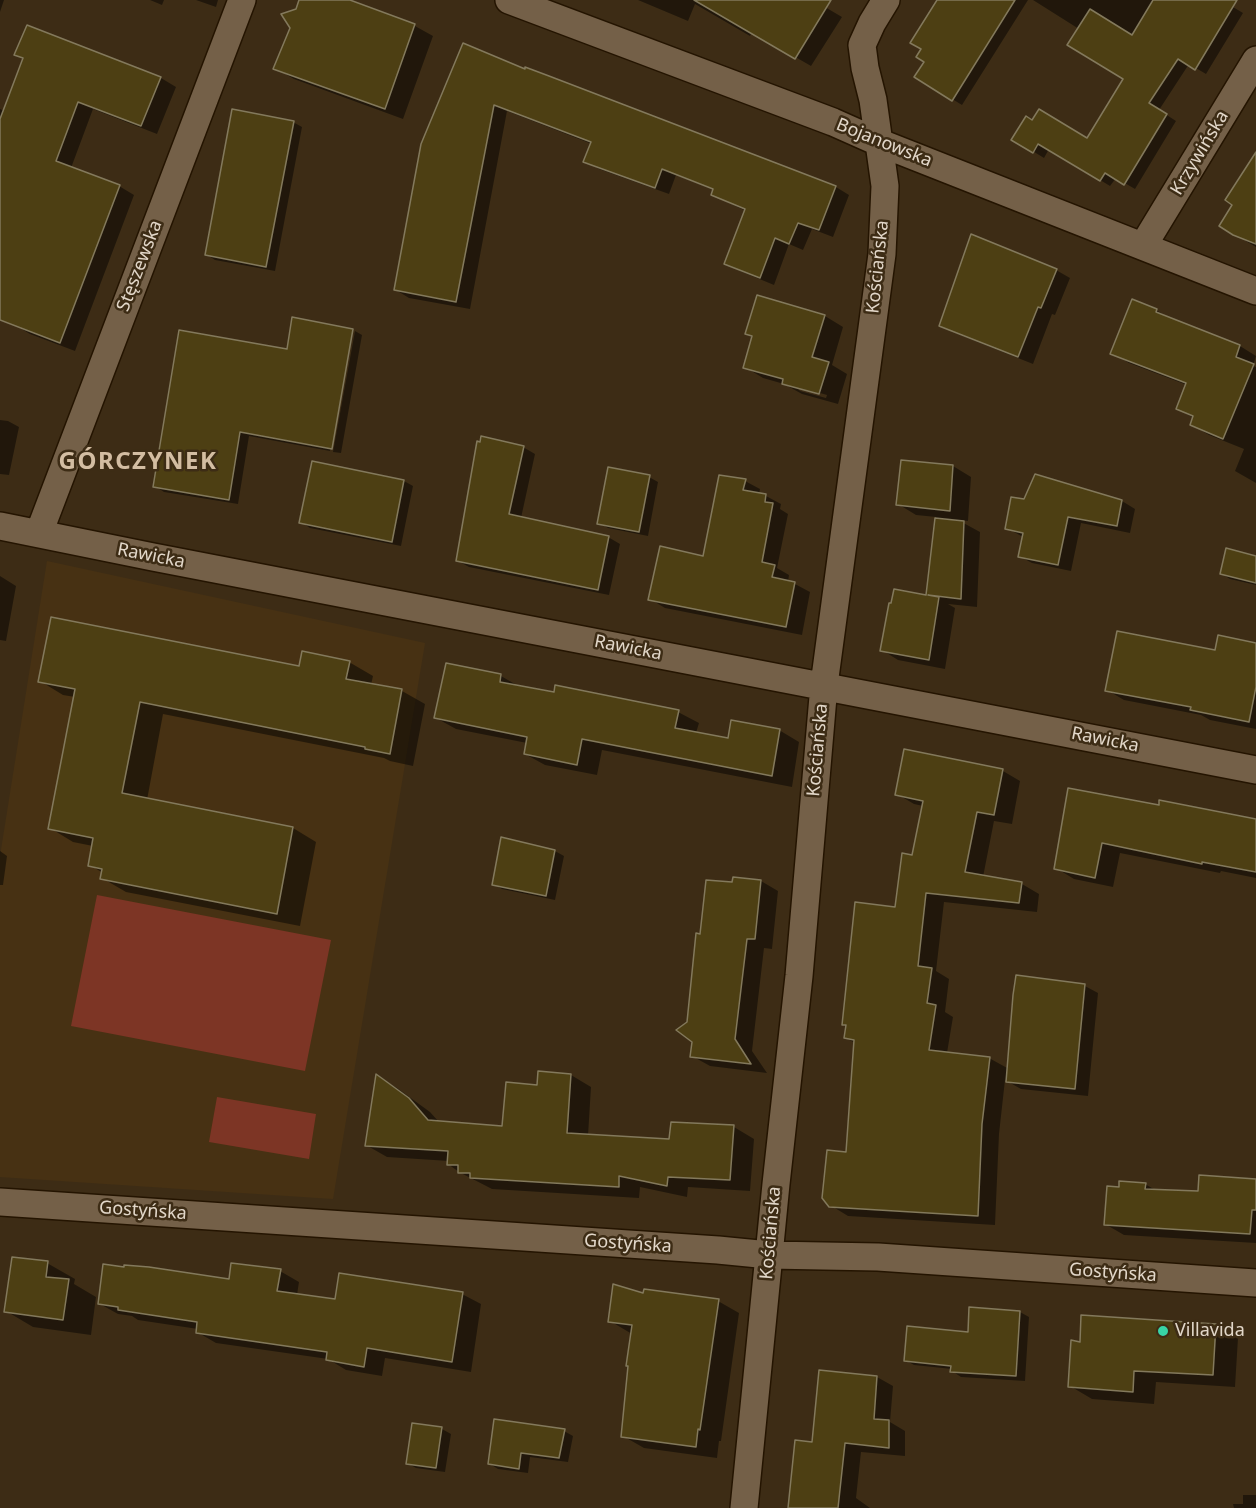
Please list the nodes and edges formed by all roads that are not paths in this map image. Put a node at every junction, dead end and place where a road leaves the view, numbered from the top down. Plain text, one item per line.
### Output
1 (242, 0) edge
2 (509, 0) edge
3 (886, 0) edge
4 (1256, 60) edge
5 (878, 142) junction
6 (1143, 246) junction
7 (1256, 291) edge
8 (0, 526) edge
9 (39, 533) junction
10 (824, 685) junction
11 (1256, 770) edge
12 (0, 1202) edge
13 (769, 1255) junction
14 (1256, 1283) edge
15 (744, 1508) edge

1 - 9 street, Stęszewska
2 - 5 street, Bojanowska
3 - 5 street, Kościańska
4 - 6 street, Krzywińska
5 - 6 street, Bojanowska
5 - 10 street, Kościańska
6 - 7 street, Bojanowska
8 - 9 street, Rawicka
9 - 10 street, Rawicka
10 - 11 street, Rawicka
10 - 13 street, Kościańska
12 - 13 street, Gostyńska
13 - 14 street, Gostyńska
13 - 15 street, Kościańska

